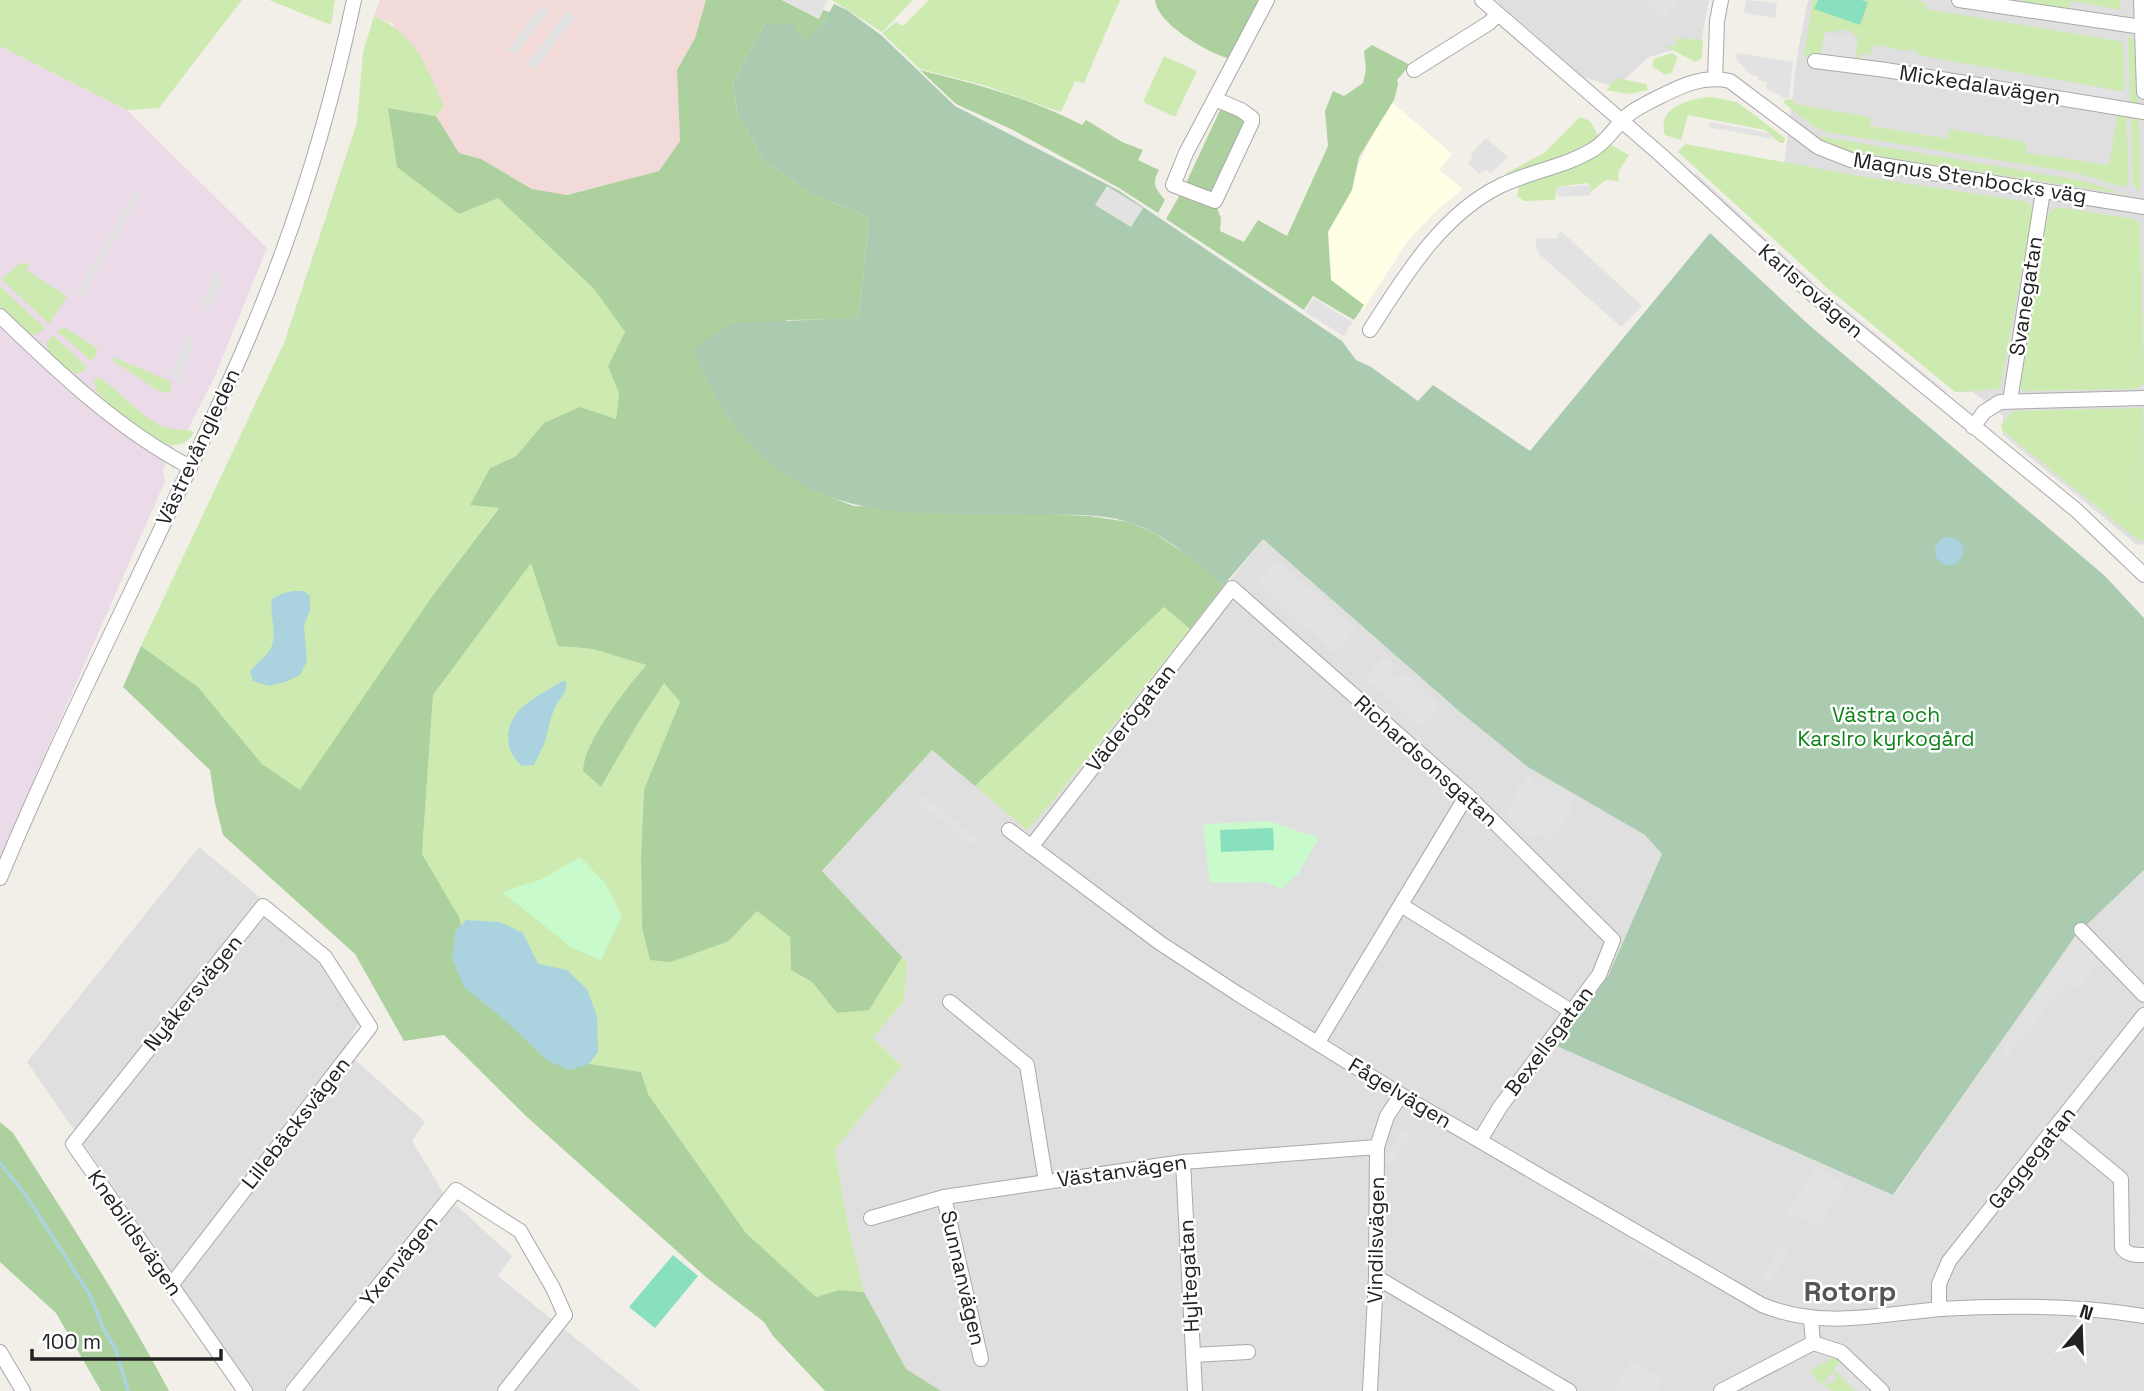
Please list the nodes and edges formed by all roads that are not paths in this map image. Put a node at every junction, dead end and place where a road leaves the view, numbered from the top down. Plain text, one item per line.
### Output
1 (354, 0) edge
2 (1266, 0) edge
3 (1482, 0) edge
4 (1721, 0) edge
5 (1959, 0) edge
6 (2141, 0) edge
7 (2010, 4) edge
8 (1498, 14) junction
9 (2142, 27) junction
10 (1815, 61) dead end
11 (1414, 70) dead end
12 (1714, 79) junction
13 (2144, 92) edge
14 (1215, 99) junction
15 (2144, 112) edge
16 (1621, 121) junction
17 (2043, 191) junction
18 (2144, 207) edge
19 (0, 316) edge
20 (1370, 330) dead end
21 (2144, 398) edge
22 (2010, 401) junction
23 (1973, 426) junction
24 (190, 467) junction
25 (2143, 572) edge
26 (1232, 589) joint
27 (1467, 795) junction
28 (1009, 830) dead end
29 (1031, 847) junction
30 (0, 878) edge
31 (1401, 905) junction
32 (2081, 930) dead end
33 (1613, 940) joint
34 (326, 957) joint
35 (2144, 995) edge
36 (950, 1002) dead end
37 (1571, 1011) junction
38 (2144, 1015) edge
39 (1318, 1042) junction
40 (1401, 1095) junction
41 (2058, 1127) junction
42 (1480, 1140) junction
43 (72, 1144) joint
44 (1377, 1147) junction
45 (1183, 1162) junction
46 (1045, 1182) junction
47 (944, 1197) junction
48 (871, 1218) dead end
49 (2144, 1255) edge
50 (1376, 1277) junction
51 (172, 1284) junction
52 (1939, 1310) junction
53 (2144, 1316) edge
54 (1811, 1319) junction
55 (1812, 1343) junction
56 (0, 1352) edge
57 (1248, 1352) dead end
58 (1193, 1355) junction
59 (981, 1359) dead end
60 (23, 1391) edge
61 (245, 1391) edge
62 (293, 1391) edge
63 (505, 1391) edge
64 (1195, 1391) edge
65 (1370, 1391) edge
66 (1569, 1391) edge
67 (1721, 1391) edge
68 (1882, 1391) edge

1 - 24 street, Västrevångleden
2 - 14 street
3 - 8 street, Karlsrovägen
4 - 12 street
5 - 7 street
6 - 9 street
7 - 9 street
8 - 11 street
8 - 16 street, Karlsrovägen
9 - 13 street
10 - 15 street, Mickedalavägen
12 - 16 street
12 - 17 street, Magnus Stenbocks väg
14 - 14 street
16 - 20 street
16 - 23 street, Karlsrovägen
17 - 18 street, Magnus Stenbocks väg
17 - 22 street, Svanegatan
19 - 24 street
21 - 22 street
22 - 23 street
23 - 25 street, Karlsrovägen
24 - 30 street, Västrevångleden
26 - 27 street, Richardsonsgatan
26 - 29 street, Väderögatan
27 - 31 street
27 - 33 street, Richardsonsgatan
28 - 29 street, Fågelvägen
29 - 39 street, Fågelvägen
31 - 37 street
31 - 39 street
32 - 35 street
33 - 37 street, Bexellsgatan
34 - 43 street, Nyåkersvägen
34 - 51 street, Lillebäcksvägen
36 - 46 street
37 - 42 street, Bexellsgatan
38 - 41 street, Gaggegatan
39 - 40 street, Fågelvägen
40 - 42 street, Fågelvägen
40 - 44 street, Vindilsvägen
41 - 49 street
41 - 52 street, Gaggegatan
42 - 54 street, Fågelvägen
43 - 51 street, Knebildsvägen
44 - 45 street, Västanvägen
44 - 50 street, Vindilsvägen
45 - 46 street, Västanvägen
45 - 58 street, Hyltegatan
46 - 47 street, Västanvägen
47 - 48 street, Västanvägen
47 - 59 street, Sunnanvägen
50 - 65 street, Vindilsvägen
50 - 66 street
51 - 61 street, Knebildsvägen
52 - 53 street, Fågelvägen
52 - 54 street, Fågelvägen
54 - 55 street
55 - 67 street
55 - 68 street
56 - 60 street
57 - 58 street
58 - 64 street, Hyltegatan
62 - 63 street, Yxenvägen

